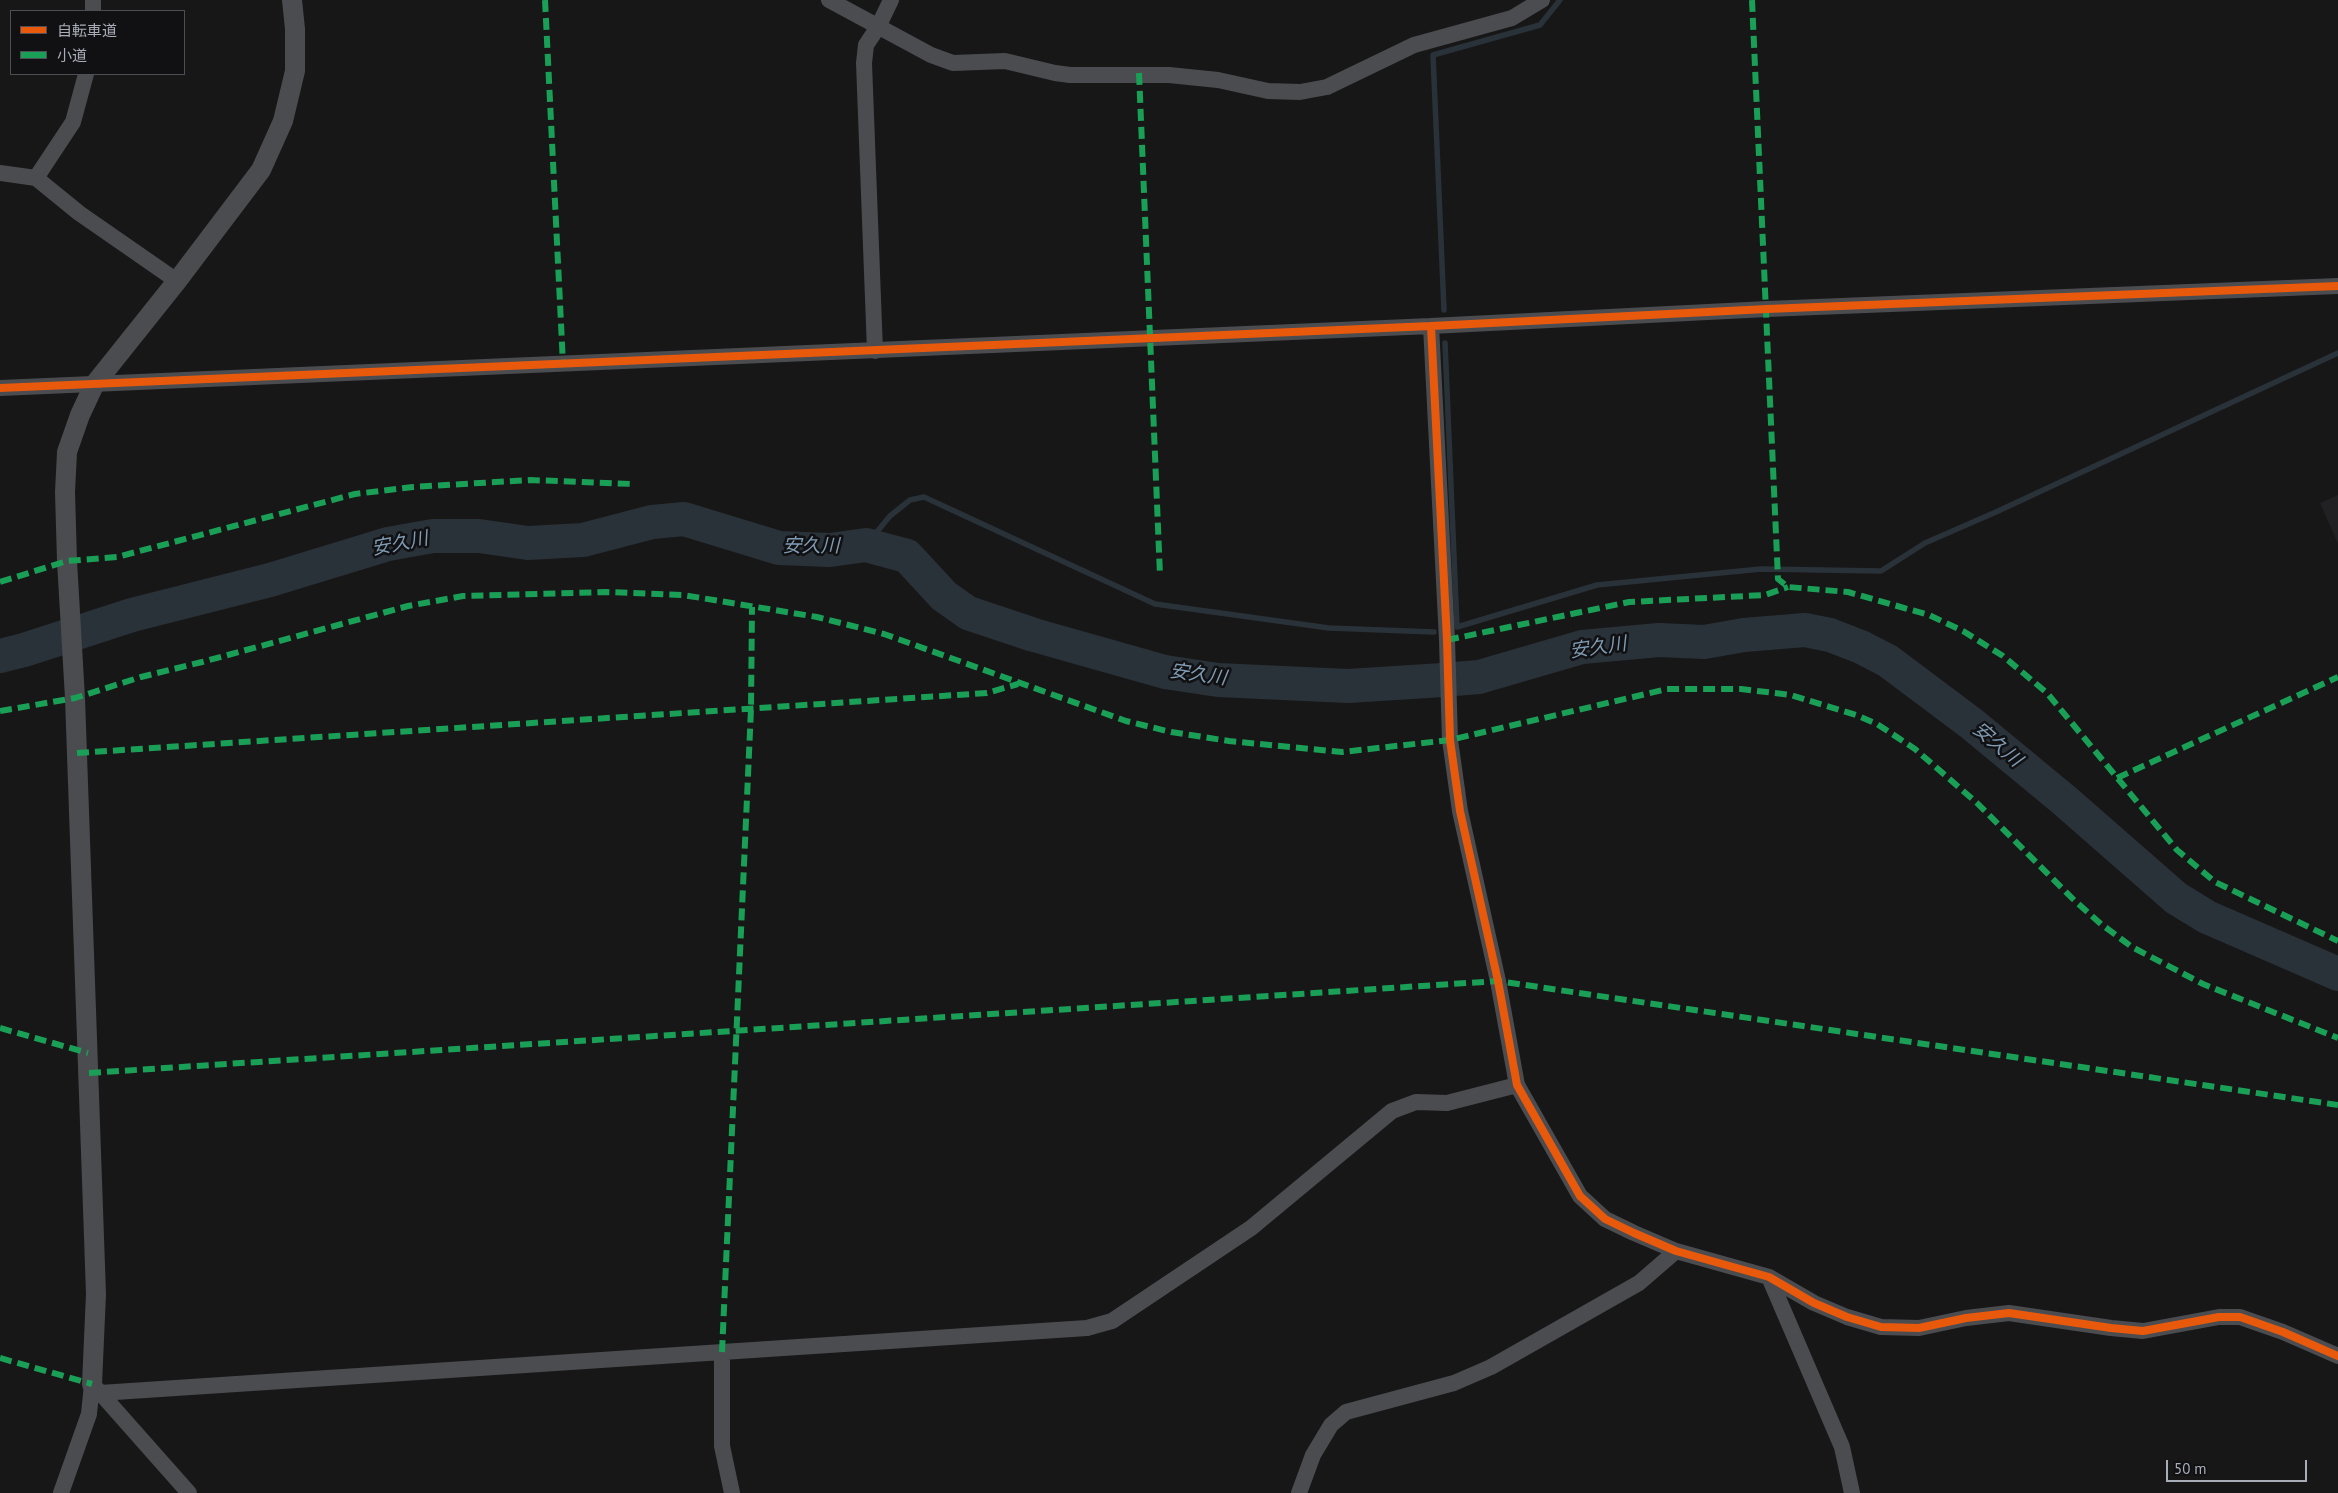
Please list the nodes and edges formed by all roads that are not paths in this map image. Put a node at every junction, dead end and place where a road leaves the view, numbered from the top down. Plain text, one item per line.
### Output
1 (292, 0) edge
2 (829, 0) edge
3 (890, 0) edge
4 (1542, 0) edge
5 (878, 27) junction
6 (86, 75) edge
7 (0, 173) edge
8 (36, 178) junction
9 (178, 280) junction
10 (2338, 286) edge
11 (1431, 326) junction
12 (875, 351) junction
13 (94, 385) junction
14 (0, 388) edge
15 (1517, 1085) junction
16 (1676, 1251) junction
17 (1769, 1277) junction
18 (722, 1352) junction
19 (2338, 1356) edge
20 (96, 1388) junction
21 (61, 1493) edge
22 (189, 1493) edge
23 (732, 1493) edge
24 (1299, 1493) edge
25 (1852, 1493) edge

1 - 9 street
2 - 5 street
3 - 5 street
4 - 5 street
5 - 12 street
6 - 8 street
7 - 8 street
8 - 9 street
9 - 13 street
10 - 11 street
11 - 12 street
11 - 15 street
12 - 13 street
13 - 14 street
13 - 20 street
15 - 16 street
15 - 18 street
16 - 17 street
16 - 24 street
17 - 19 street
17 - 25 street
18 - 20 street
18 - 23 street
20 - 21 street
20 - 22 street

